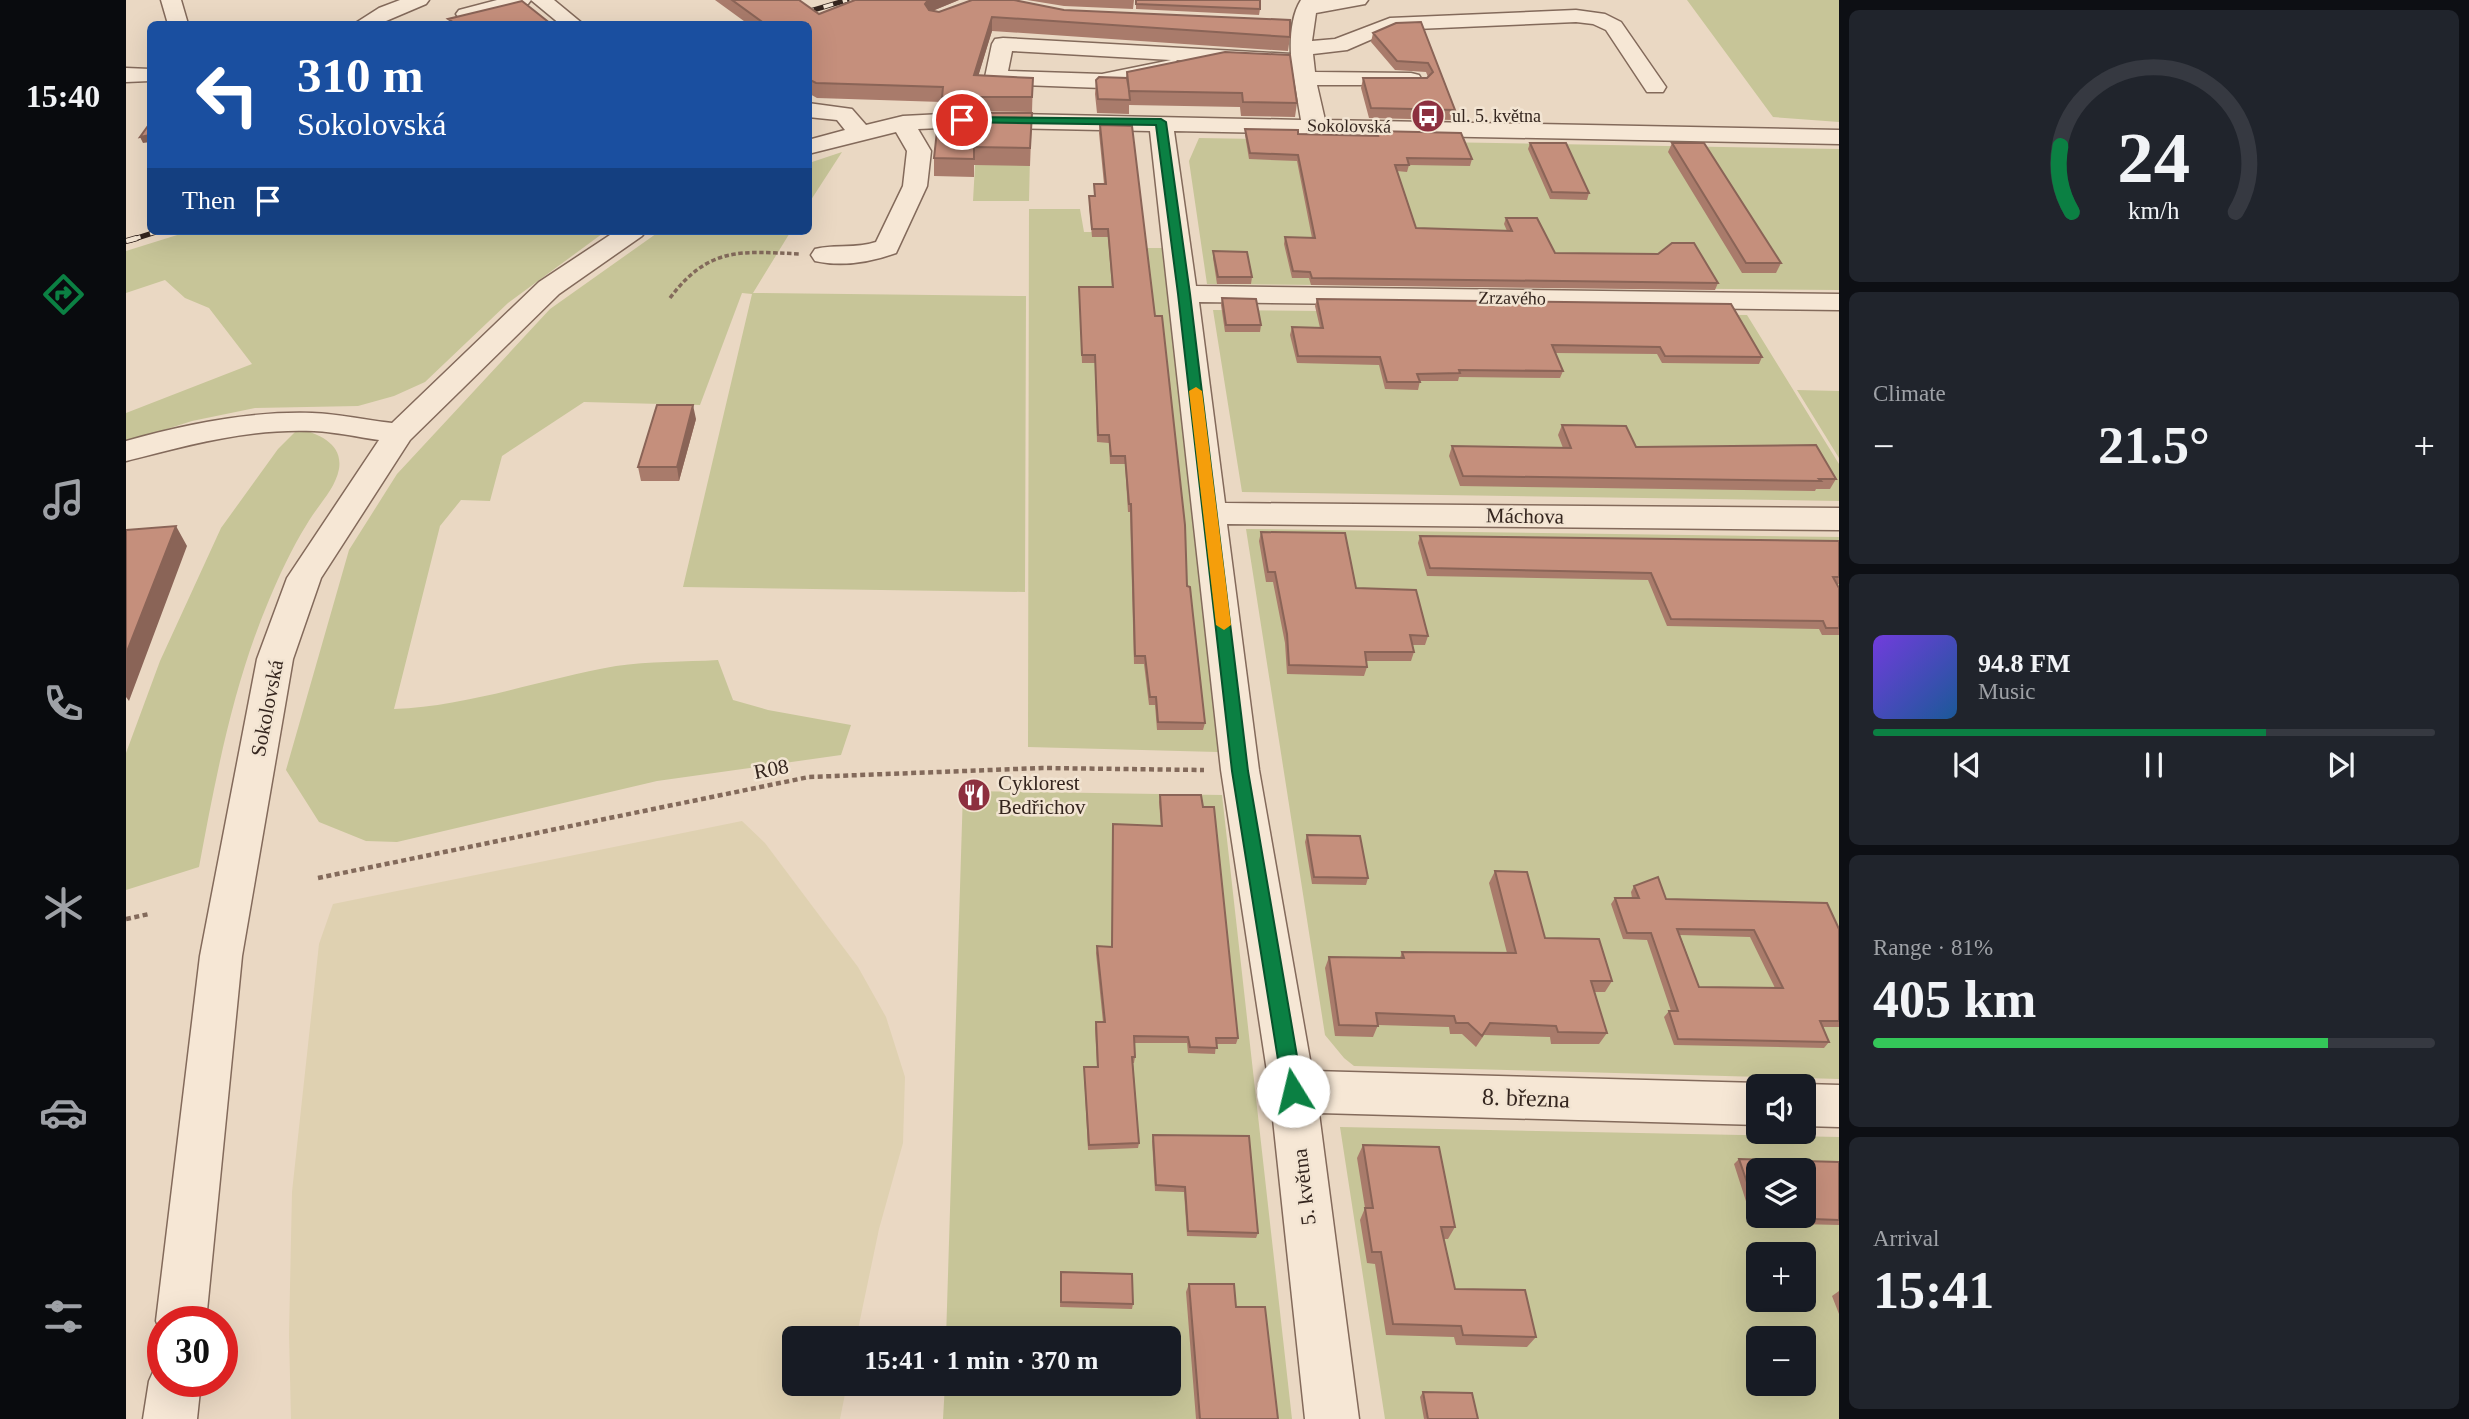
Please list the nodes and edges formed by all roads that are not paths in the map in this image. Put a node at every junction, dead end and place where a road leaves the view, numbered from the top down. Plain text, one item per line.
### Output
1 (171, 0) edge
2 (419, 0) edge
3 (446, 0) edge
4 (521, 0) edge
5 (541, 0) edge
6 (1358, 0) edge
7 (1301, 15) edge
8 (471, 19) edge
9 (177, 21) edge
10 (370, 21) edge
11 (569, 21) edge
12 (1221, 57) junction
13 (1304, 63) junction
14 (126, 75) edge
15 (147, 75) edge
16 (1417, 80) edge
17 (1655, 87) dead end
18 (812, 110) edge
19 (1161, 122) junction
20 (903, 123) junction
21 (1314, 125) junction
22 (859, 132) junction
23 (1839, 137) edge
24 (812, 146) edge
25 (628, 235) edge
26 (824, 255) road end
27 (1184, 294) junction
28 (1839, 302) edge
29 (399, 433) junction
30 (126, 451) edge
31 (1210, 513) junction
32 (1839, 520) edge
33 (1293, 1091) junction
34 (1746, 1104) edge
35 (1816, 1105) edge
36 (1839, 1106) edge
37 (183, 1306) edge
38 (173, 1397) edge
39 (170, 1419) edge
40 (1332, 1419) edge

1 - 9 street
2 - 10 street
3 - 8 street
4 - 8 street
5 - 11 street
6 - 7 street
7 - 13 street
12 - 12 street
12 - 13 street
13 - 16 street
13 - 17 street
13 - 21 street
14 - 15 street
18 - 22 street
19 - 20 street, Sokolovská
19 - 21 street, Sokolovská
19 - 27 street, 5. května
20 - 22 street, Sokolovská
20 - 26 street
21 - 23 street, Sokolovská
22 - 24 street, Sokolovská
25 - 29 street, Sokolovská
27 - 28 street, Zrzavého
27 - 31 street, 5. května
29 - 30 street
29 - 37 street, Sokolovská
31 - 32 street, Máchova
31 - 33 street, 5. května
33 - 34 street, 8. března
33 - 40 street, 5. května
35 - 36 street
38 - 39 street

